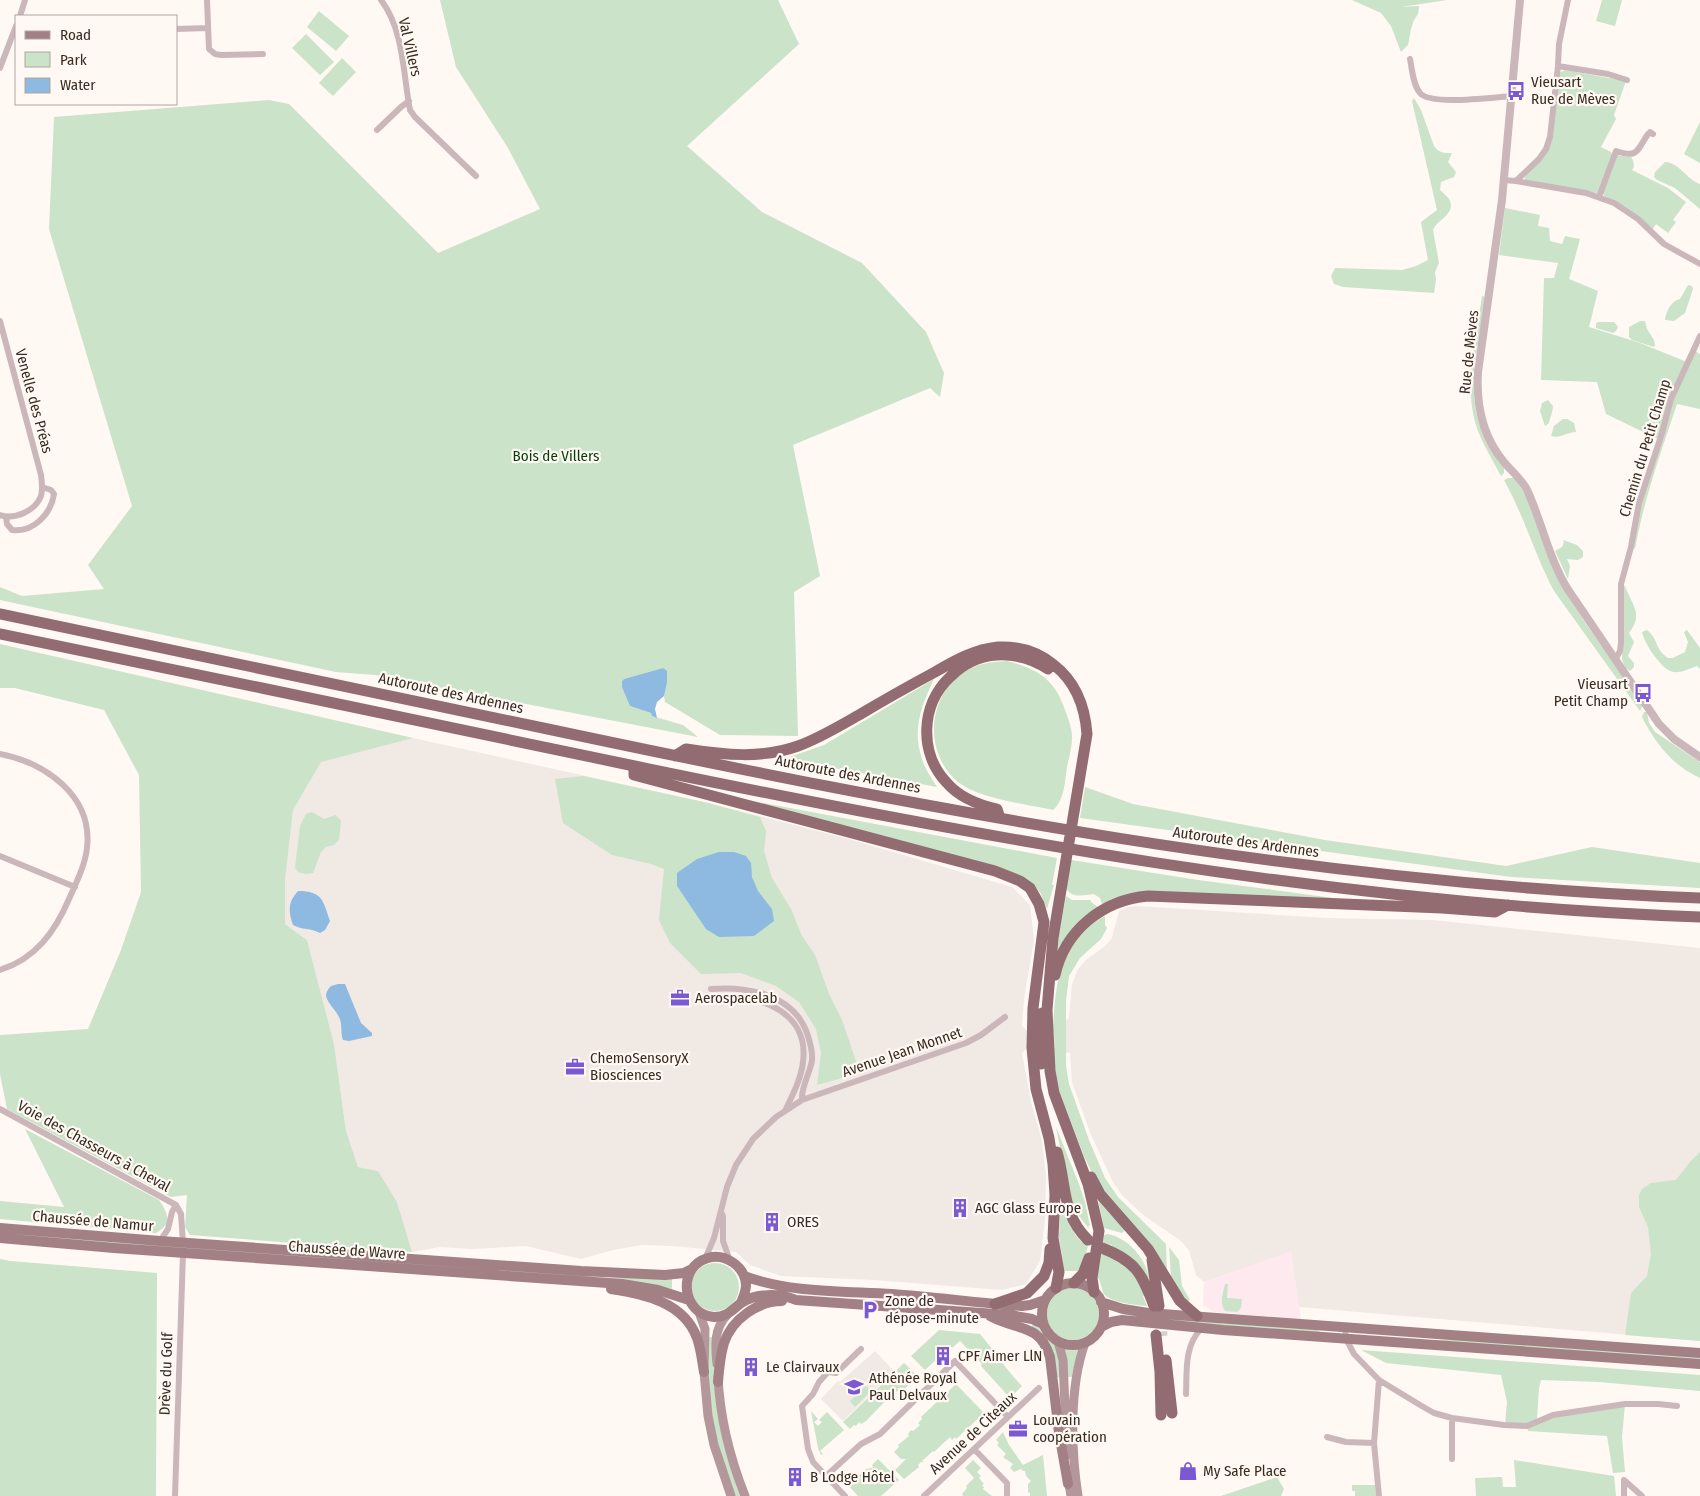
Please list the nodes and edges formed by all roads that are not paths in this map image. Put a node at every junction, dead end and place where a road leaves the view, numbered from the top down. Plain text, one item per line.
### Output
1 (25, 0) edge
2 (207, 0) edge
3 (381, 0) edge
4 (1520, 0) edge
5 (1568, 0) edge
6 (20, 15) edge
7 (208, 28) junction
8 (15, 29) edge
9 (178, 29) edge
10 (9, 46) junction
11 (15, 46) edge
12 (264, 54) dead end
13 (1410, 59) dead end
14 (1558, 66) junction
15 (0, 68) edge
16 (1627, 80) dead end
17 (1512, 96) junction
18 (408, 101) junction
19 (377, 130) dead end
20 (1653, 134) dead end
21 (476, 176) dead end
22 (1504, 180) junction
23 (1516, 181) junction
24 (1599, 197) junction
25 (1700, 264) edge
26 (0, 321) edge
27 (1700, 336) edge
28 (42, 487) junction
29 (3, 516) edge
30 (0, 614) edge
31 (0, 634) edge
32 (1615, 660) junction
33 (0, 754) edge
34 (675, 756) junction
35 (1700, 757) edge
36 (634, 766) junction
37 (1076, 790) junction
38 (1000, 818) junction
39 (0, 856) edge
40 (1059, 886) junction
41 (75, 887) junction
42 (1700, 898) edge
43 (1508, 905) junction
44 (1700, 917) edge
45 (0, 970) edge
46 (711, 989) dead end
47 (712, 998) dead end
48 (1005, 1017) dead end
49 (1048, 1031) junction
50 (1040, 1048) junction
51 (1036, 1089) junction
52 (802, 1100) junction
53 (0, 1109) edge
54 (786, 1110) junction
55 (1071, 1137) junction
56 (1059, 1159) junction
57 (176, 1205) junction
58 (721, 1212) junction
59 (0, 1228) edge
60 (0, 1238) edge
61 (1053, 1238) junction
62 (1088, 1240) dead end
63 (160, 1241) junction
64 (183, 1248) junction
65 (1102, 1248) dead end
66 (1148, 1249) junction
67 (705, 1259) junction
68 (730, 1260) junction
69 (692, 1269) junction
70 (744, 1276) junction
71 (571, 1280) junction
72 (1074, 1283) junction
73 (1056, 1288) junction
74 (1094, 1292) junction
75 (689, 1300) junction
76 (796, 1300) junction
77 (1045, 1300) junction
78 (1101, 1302) junction
79 (741, 1303) junction
80 (992, 1304) junction
81 (699, 1312) junction
82 (727, 1315) junction
83 (987, 1315) junction
84 (1197, 1316) junction
85 (1043, 1324) junction
86 (1101, 1327) junction
87 (1345, 1327) junction
88 (1201, 1328) junction
89 (1159, 1335) tunnel mouth
90 (1347, 1341) junction
91 (1058, 1342) junction
92 (1084, 1343) junction
93 (861, 1349) dead end
94 (1700, 1353) edge
95 (1700, 1364) edge
96 (704, 1372) junction
97 (1379, 1380) junction
98 (718, 1382) junction
99 (1039, 1388) dead end
100 (1186, 1394) dead end
101 (1677, 1406) dead end
102 (1166, 1414) dead end
103 (1008, 1417) junction
104 (1452, 1418) junction
105 (1327, 1437) dead end
106 (1374, 1443) junction
107 (974, 1449) junction
108 (1452, 1459) dead end
109 (826, 1476) junction
110 (1068, 1484) junction
111 (175, 1496) edge
112 (731, 1496) edge
113 (745, 1496) edge
114 (845, 1496) edge
115 (924, 1496) edge
116 (1007, 1496) edge
117 (1071, 1496) edge
118 (1078, 1496) edge
119 (1379, 1496) edge
120 (1624, 1496) edge
121 (1642, 1496) edge

1 - 6 street
2 - 7 street
3 - 18 street, Val Villers
4 - 17 street, Rue de Mèves
5 - 14 street
7 - 9 street
7 - 12 street
8 - 10 street
10 - 11 street
10 - 15 street
13 - 17 street
14 - 16 street
14 - 23 street
17 - 22 street, Rue de Mèves
18 - 19 street
18 - 21 street, Val Villers
20 - 24 street
22 - 23 street
22 - 32 street, Rue de Mèves
23 - 24 street
24 - 25 street
26 - 28 street, Venelle des Préas
27 - 32 street, Chemin du Petit Champ
28 - 29 street, Venelle des Préas
28 - 29 street, Venelle des Préas
30 - 34 highway, Autoroute des Ardennes
31 - 36 highway
32 - 35 street, Rue de Mèves
33 - 41 street
34 - 37 highway
34 - 38 highway, Autoroute des Ardennes
36 - 43 highway
36 - 51 highway
37 - 38 highway
37 - 40 highway
38 - 42 highway, Autoroute des Ardennes
39 - 41 street
40 - 49 highway
40 - 50 highway
41 - 45 street
43 - 44 highway
43 - 49 highway
46 - 52 street
47 - 54 street, Avenue Jean Monnet
48 - 52 street, Avenue Jean Monnet
49 - 55 highway
50 - 56 highway
50 - 72 highway
51 - 56 highway
51 - 61 highway
52 - 54 street, Avenue Jean Monnet
53 - 57 street, Voie des Chasseurs à Cheval
54 - 58 street, Avenue Jean Monnet
55 - 66 highway
55 - 74 highway
56 - 62 highway
57 - 63 street, Voie des Chasseurs à Cheval
57 - 64 street, Voie des Chasseurs à Cheval
58 - 67 street, Avenue Jean Monnet
58 - 68 street, Avenue Jean Monnet
59 - 63 main road, Chaussée de Namur
60 - 64 main road, Chaussée de Wavre
61 - 73 highway
61 - 80 highway
63 - 64 main road, Chaussée de Namur
64 - 69 main road, Chaussée de Wavre
64 - 71 main road, Chaussée de Wavre
64 - 111 street, Drève du Golf
65 - 66 highway
66 - 84 highway
67 - 68 main road
67 - 69 main road, Chaussée de Wavre
68 - 70 main road
69 - 75 main road
70 - 79 main road
70 - 80 main road
71 - 75 main road, Chaussée de Wavre
71 - 96 main road
72 - 73 main road
72 - 74 main road
73 - 77 main road
74 - 78 main road
75 - 81 main road
76 - 79 main road
76 - 83 main road
76 - 98 main road
77 - 80 main road
77 - 85 main road
78 - 84 main road
78 - 86 main road
79 - 82 main road
81 - 82 main road
81 - 96 main road
82 - 98 main road
83 - 85 main road
83 - 110 main road
84 - 87 main road
85 - 91 main road
86 - 88 main road
86 - 92 main road
87 - 90 street
87 - 94 main road
88 - 90 main road
88 - 100 street
89 - 102 highway
90 - 95 main road
90 - 97 street
91 - 92 main road
91 - 110 main road
92 - 118 main road
93 - 109 street
96 - 112 main road
97 - 104 street
97 - 106 street
98 - 113 main road
99 - 103 street, Avenue de Citeaux
101 - 104 street
103 - 107 street, Avenue de Citeaux
103 - 109 street
104 - 108 street
105 - 106 street
106 - 119 street
107 - 115 street, Avenue de Citeaux
107 - 116 street
109 - 114 street
110 - 117 main road
120 - 121 street

